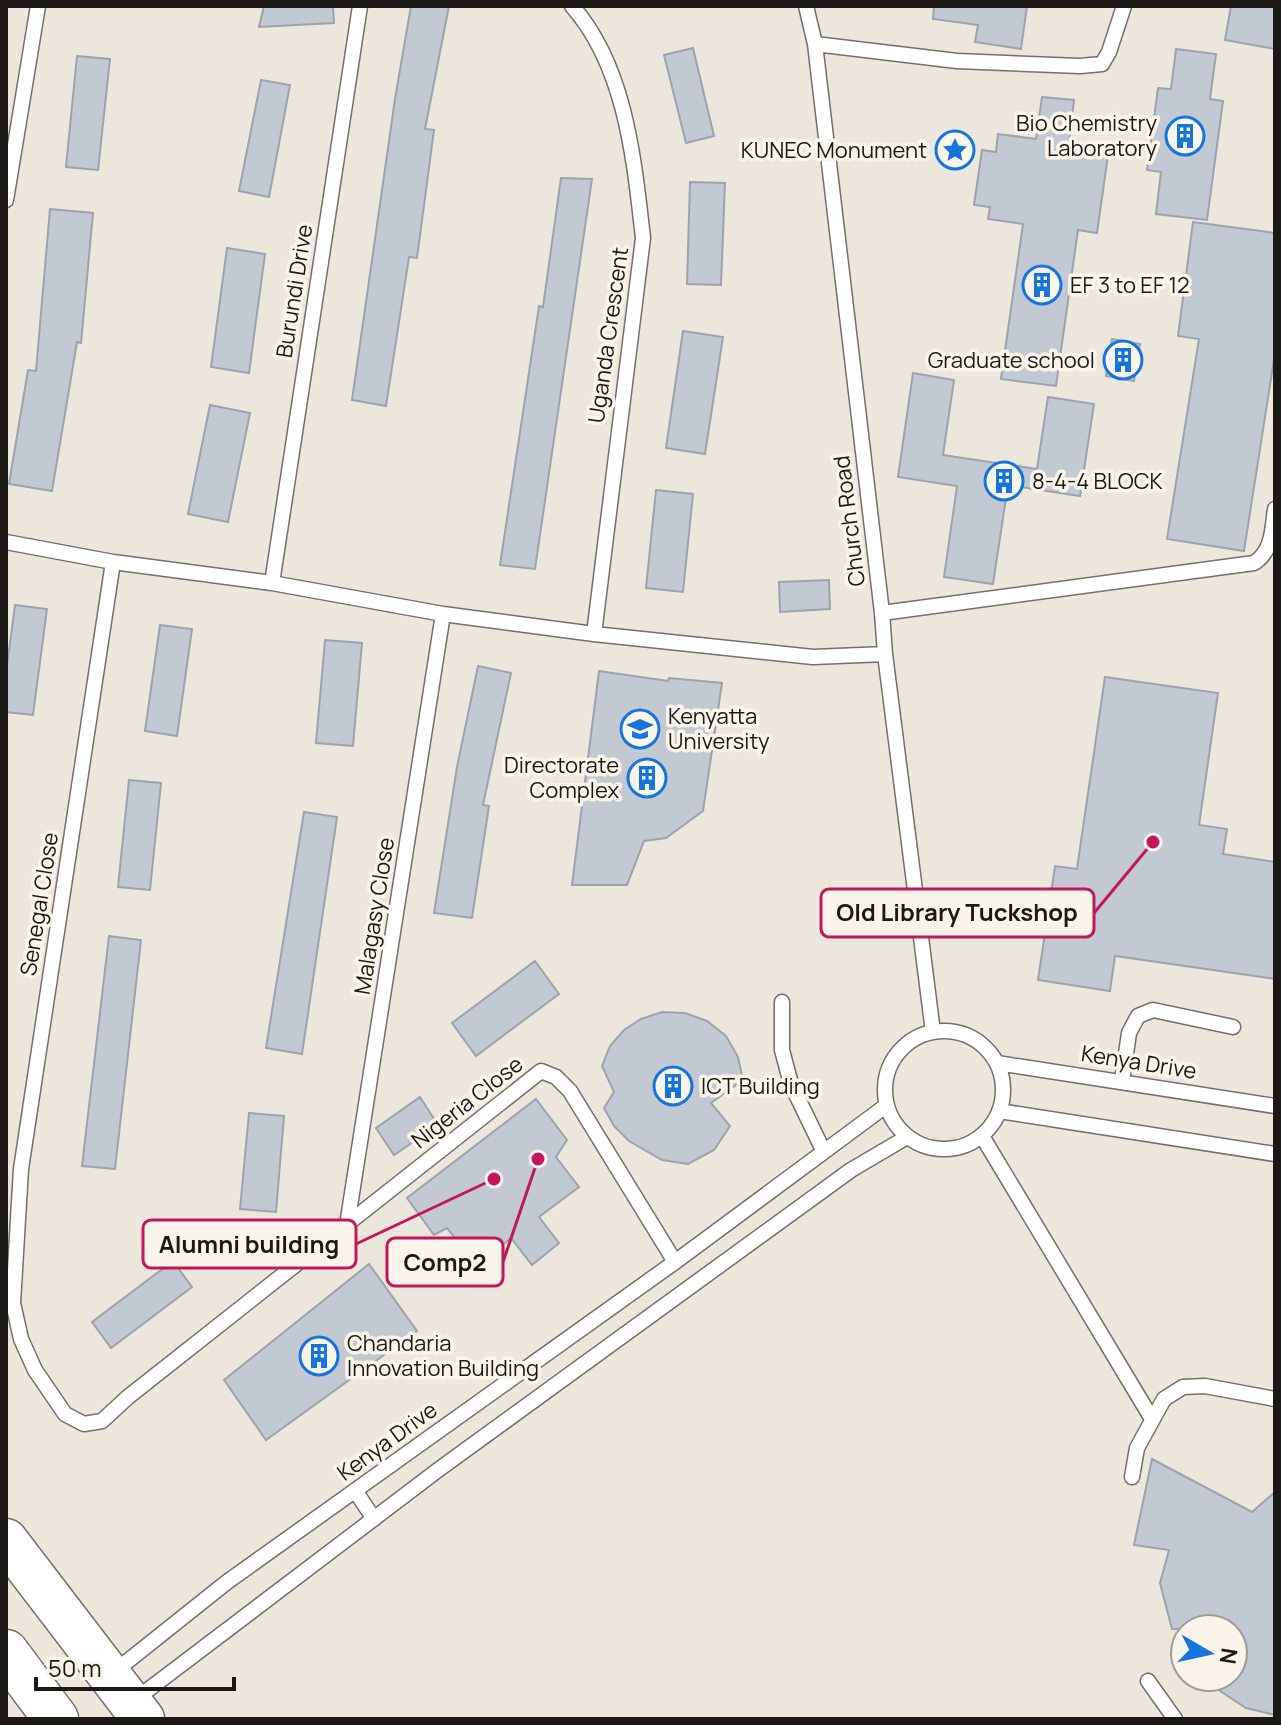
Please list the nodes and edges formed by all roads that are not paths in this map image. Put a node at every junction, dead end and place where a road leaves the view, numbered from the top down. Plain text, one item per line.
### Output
1 (38, 6) edge
2 (360, 6) edge
3 (572, 6) edge
4 (806, 6) edge
5 (1124, 6) edge
6 (815, 44) junction
7 (6, 200) edge
8 (1275, 509) edge
9 (6, 542) edge
10 (113, 562) junction
11 (272, 583) junction
12 (882, 613) junction
13 (443, 614) junction
14 (594, 634) junction
15 (885, 654) junction
16 (782, 1002) dead end
17 (1233, 1027) dead end
18 (933, 1032) junction
19 (997, 1063) junction
20 (1122, 1081) junction
21 (887, 1105) junction
22 (1275, 1106) edge
23 (999, 1111) junction
24 (982, 1136) junction
25 (907, 1137) junction
26 (823, 1150) junction
27 (1275, 1154) edge
28 (347, 1225) junction
29 (675, 1262) junction
30 (1275, 1399) edge
31 (1152, 1419) junction
32 (1132, 1477) dead end
33 (356, 1492) junction
34 (374, 1519) junction
35 (6, 1540) edge
36 (6, 1652) edge
37 (1148, 1681) dead end
38 (128, 1699) edge
39 (56, 1719) edge
40 (1175, 1719) edge

1 - 7 lane
2 - 11 lane, Burundi Drive
3 - 14 lane, Uganda Crescent
4 - 6 lane, Church Road
5 - 6 lane
6 - 12 lane, Church Road
8 - 12 lane
9 - 10 lane
10 - 11 lane
10 - 28 lane, Senegal Close
11 - 13 lane
12 - 15 lane, Church Road
13 - 14 lane
13 - 28 lane, Malagasy Close
14 - 15 lane
15 - 18 lane, Church Road
16 - 26 lane
17 - 20 lane
18 - 19 lane
18 - 21 lane
19 - 20 lane, Kenya Drive
19 - 23 lane
20 - 22 lane, Kenya Drive
21 - 25 lane
21 - 26 lane, Kenya Drive
23 - 24 lane
23 - 27 lane
24 - 25 lane
24 - 31 lane
25 - 34 lane
26 - 29 lane, Kenya Drive
28 - 29 lane, Nigeria Close
29 - 33 lane, Kenya Drive
30 - 31 lane
31 - 32 lane
33 - 34 lane
33 - 38 lane, Kenya Drive
34 - 38 lane
35 - 38 main road
36 - 39 highway
37 - 40 lane

